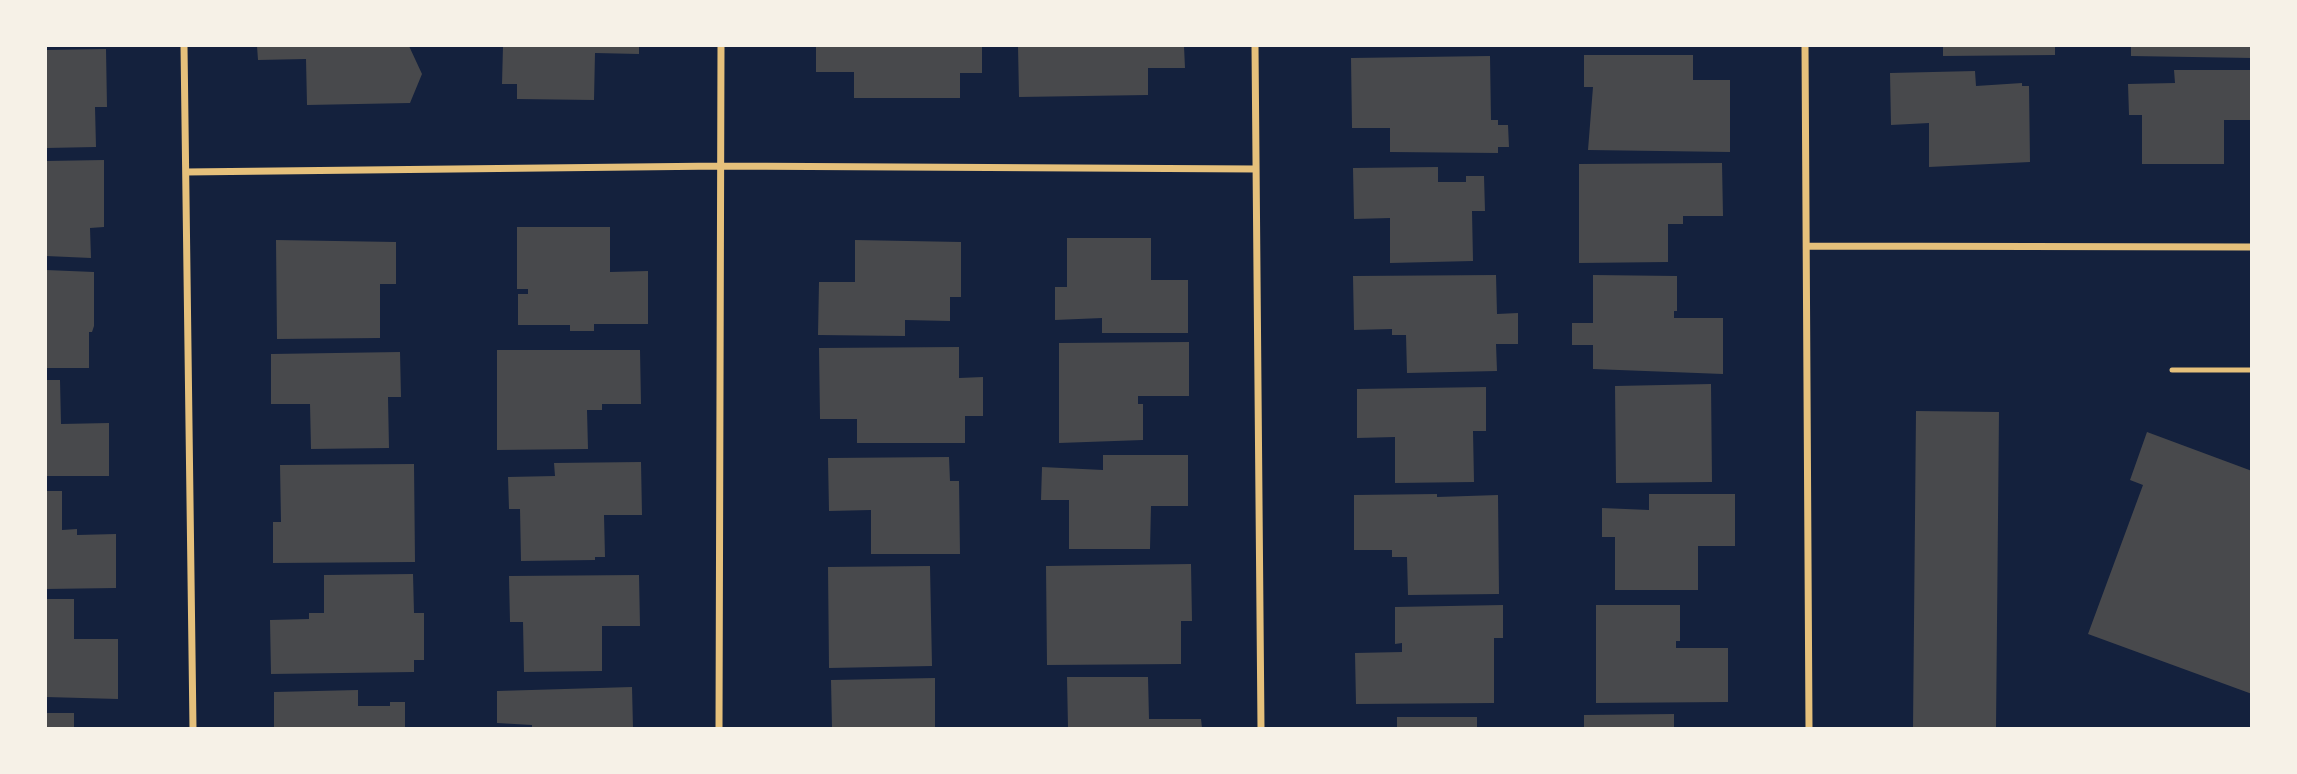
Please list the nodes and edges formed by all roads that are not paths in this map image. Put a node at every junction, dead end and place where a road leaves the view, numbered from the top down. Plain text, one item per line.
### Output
1 (184, 46) edge
2 (721, 46) edge
3 (1255, 46) edge
4 (1805, 46) edge
5 (721, 166) junction
6 (1256, 169) junction
7 (186, 172) junction
8 (1807, 246) junction
9 (2252, 247) edge
10 (2172, 370) dead end
11 (2252, 370) edge
12 (193, 729) edge
13 (719, 729) edge
14 (1261, 729) edge
15 (1809, 729) edge

1 - 7 street
2 - 5 street
3 - 6 street
4 - 8 street
5 - 6 street
5 - 7 street
5 - 13 street
6 - 14 street
7 - 12 street
8 - 9 street
8 - 15 street
10 - 11 lane

